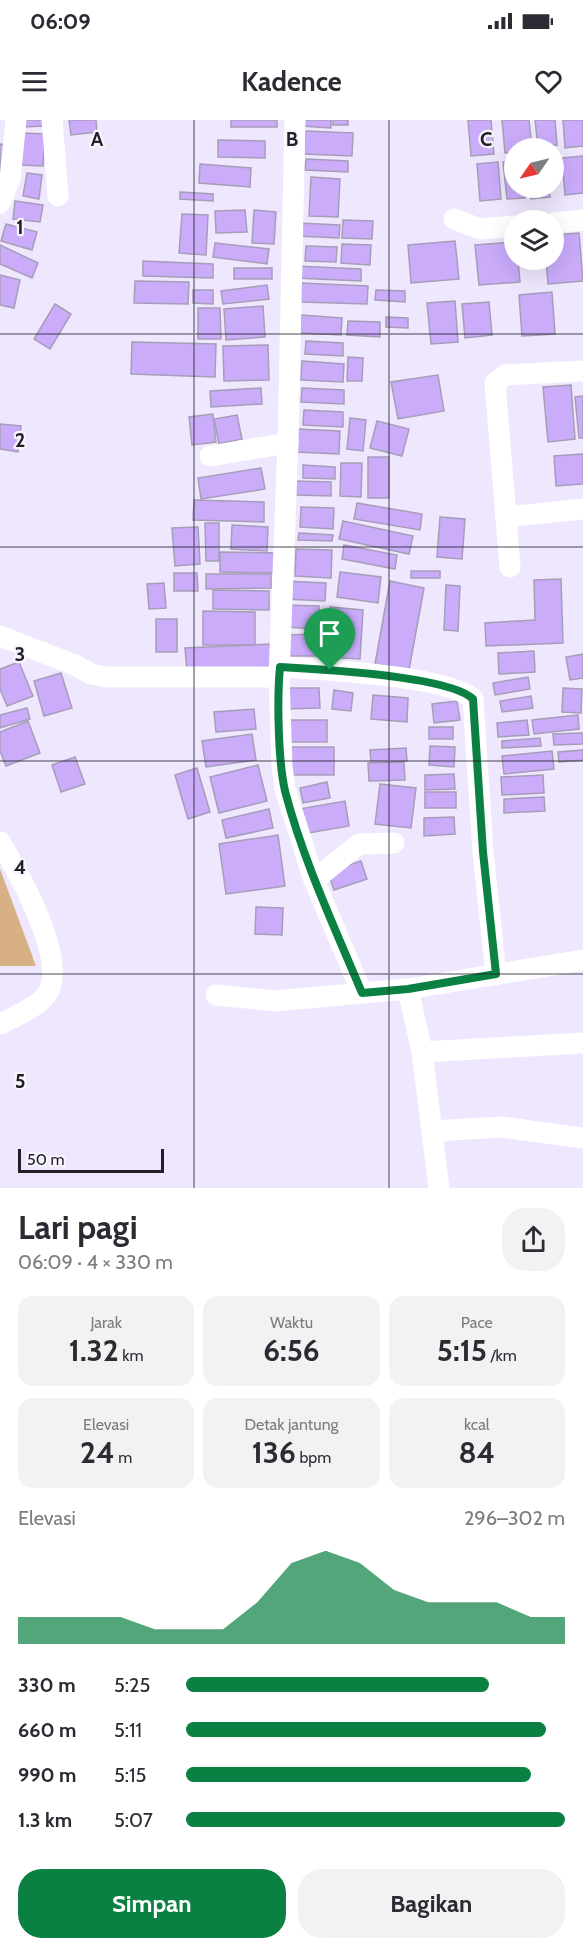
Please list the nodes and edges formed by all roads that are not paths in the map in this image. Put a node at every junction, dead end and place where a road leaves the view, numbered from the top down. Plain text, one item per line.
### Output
1 (16, 120) edge
2 (52, 120) edge
3 (294, 120) edge
4 (58, 196) dead end
5 (0, 203) edge
6 (454, 219) dead end
7 (583, 220) edge
8 (564, 222) edge
9 (504, 227) edge
10 (583, 371) edge
11 (288, 443) junction
12 (210, 456) dead end
13 (583, 509) edge
14 (506, 517) junction
15 (510, 567) dead end
16 (0, 636) edge
17 (280, 672) junction
18 (0, 842) edge
19 (394, 843) dead end
20 (314, 880) junction
21 (583, 960) edge
22 (496, 974) junction
23 (408, 989) junction
24 (362, 993) junction
25 (216, 995) dead end
26 (0, 1024) edge
27 (583, 1043) edge
28 (422, 1052) junction
29 (432, 1131) junction
30 (583, 1138) edge
31 (440, 1188) edge

1 - 5 street
2 - 4 street
3 - 11 street
6 - 9 street
7 - 8 street
10 - 14 street
11 - 12 street
11 - 17 street
13 - 14 street
14 - 15 street
16 - 17 street
17 - 20 street
17 - 22 street
18 - 26 street
19 - 20 street
20 - 24 street
21 - 22 street
22 - 23 street
23 - 24 street
23 - 28 street
24 - 25 street
27 - 28 street
28 - 29 street
29 - 30 street
29 - 31 street

